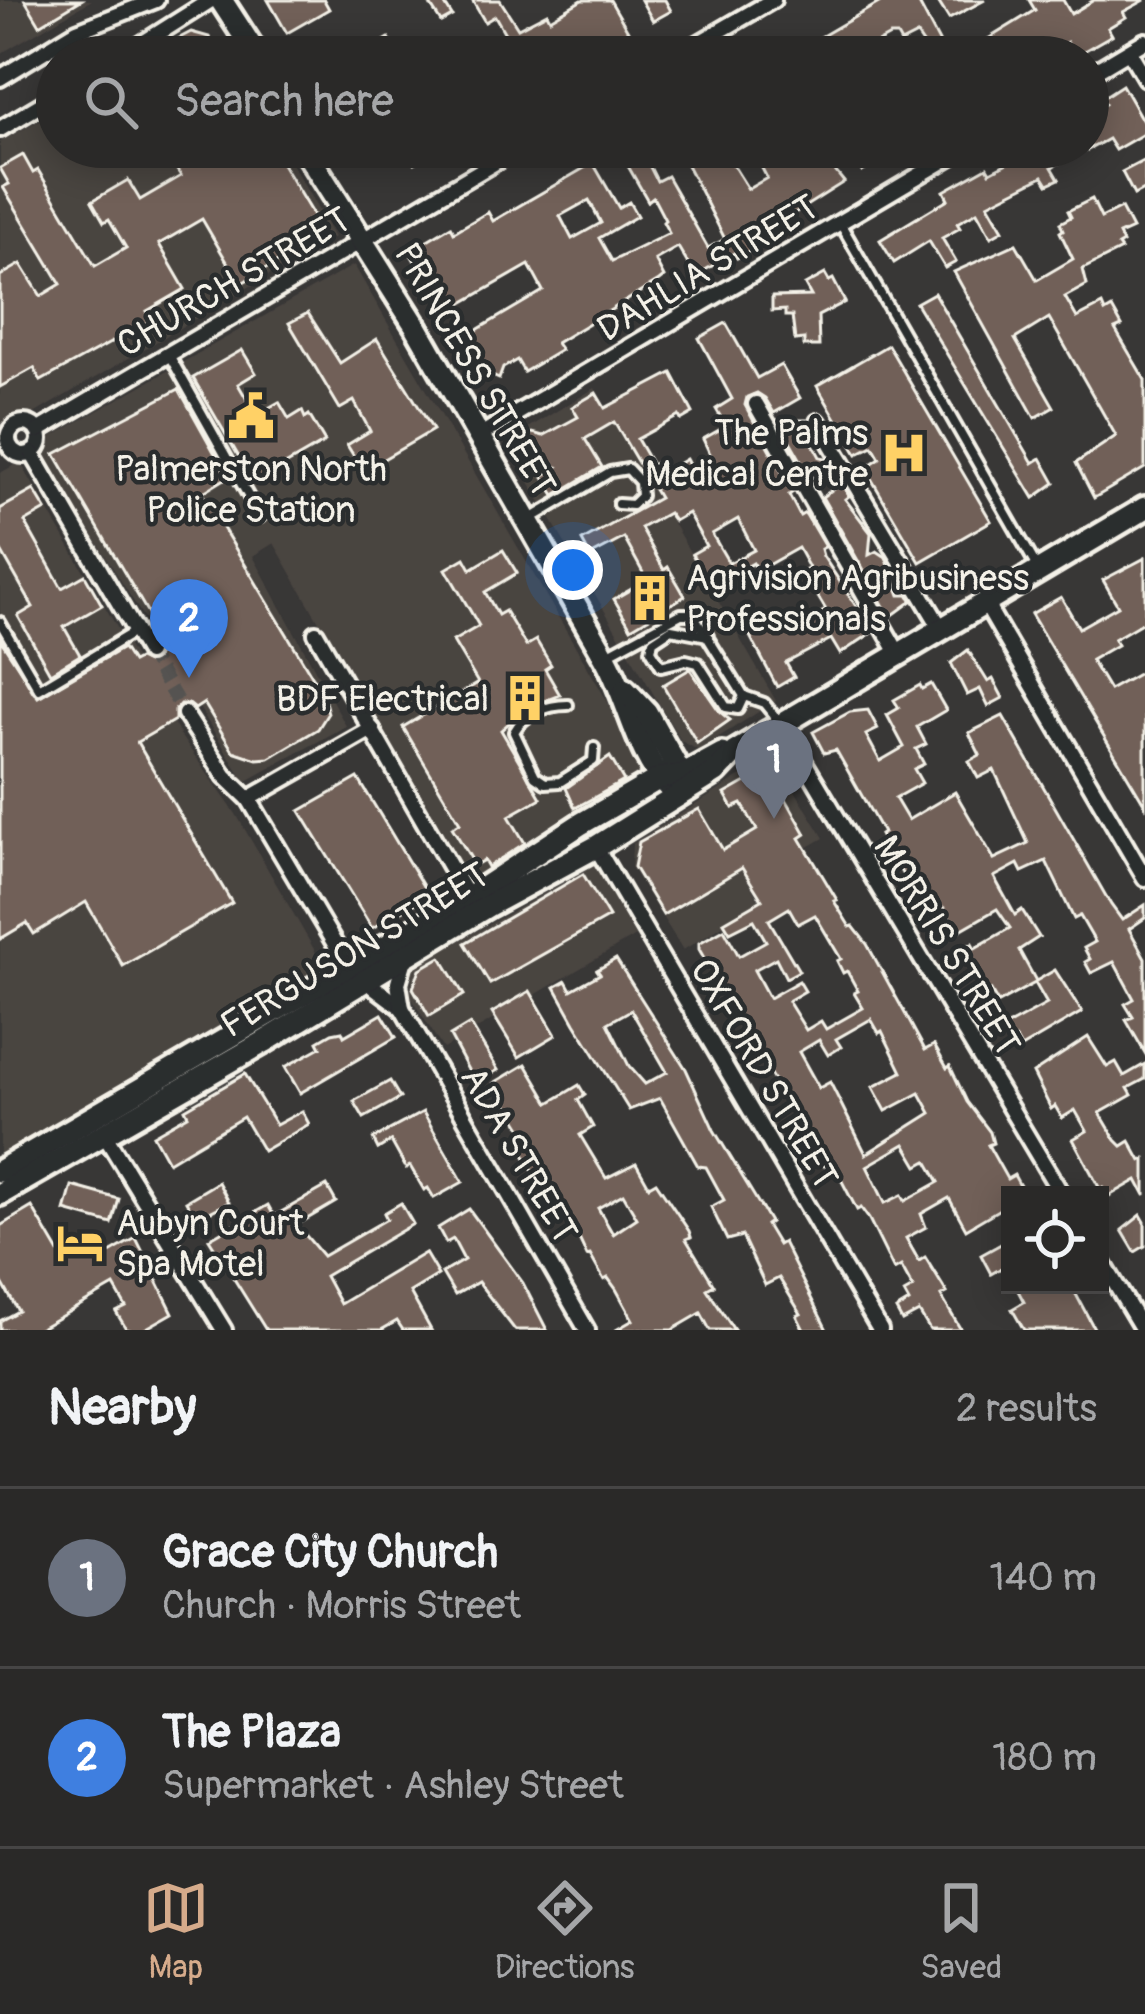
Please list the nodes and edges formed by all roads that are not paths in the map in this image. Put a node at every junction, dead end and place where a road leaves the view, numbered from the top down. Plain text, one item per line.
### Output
1 (155, 0) edge
2 (211, 0) edge
3 (221, 0) edge
4 (773, 0) edge
5 (70, 36) edge
6 (154, 36) edge
7 (244, 36) edge
8 (712, 36) edge
9 (1145, 41) edge
10 (1129, 51) junction
11 (36, 56) edge
12 (1109, 63) edge
13 (0, 77) edge
14 (1145, 78) edge
15 (36, 108) edge
16 (0, 129) edge
17 (316, 168) edge
18 (486, 168) edge
19 (932, 168) edge
20 (840, 223) junction
21 (362, 242) junction
22 (169, 354) junction
23 (756, 404) dead end
24 (818, 422) dead end
25 (38, 430) junction
26 (477, 437) junction
27 (5, 450) edge
28 (32, 453) junction
29 (619, 504) dead end
30 (1145, 508) edge
31 (260, 517) dead end
32 (527, 521) junction
33 (1039, 570) junction
34 (985, 602) junction
35 (0, 622) edge
36 (941, 628) junction
37 (136, 632) junction
38 (316, 633) dead end
39 (708, 636) junction
40 (148, 653) tunnel mouth
41 (898, 653) junction
42 (604, 656) junction
43 (744, 699) junction
44 (568, 705) dead end
45 (185, 714) tunnel mouth
46 (782, 725) junction
47 (372, 729) junction
48 (594, 748) dead end
49 (673, 784) junction
50 (249, 799) junction
51 (596, 847) junction
52 (1145, 878) edge
53 (468, 898) junction
54 (406, 954) junction
55 (357, 973) junction
56 (402, 1008) junction
57 (104, 1133) junction
58 (0, 1172) edge
59 (1057, 1186) edge
60 (0, 1194) edge
61 (1109, 1273) edge
62 (224, 1330) edge
63 (587, 1330) edge
64 (880, 1330) edge
65 (1143, 1330) edge

1 - 5 street
2 - 6 street
3 - 7 main road
4 - 8 street
9 - 10 street
10 - 12 street
10 - 14 street
11 - 13 street
15 - 16 street
17 - 21 main road, PRINCESS STREET
18 - 21 street, CHURCH STREET
19 - 20 street, DAHLIA STREET
20 - 26 street, DAHLIA STREET
20 - 33 lane
21 - 22 street, CHURCH STREET
21 - 26 main road, PRINCESS STREET
22 - 25 street, CHURCH STREET
22 - 31 lane
23 - 41 street
24 - 36 street
25 - 27 street
25 - 28 street
26 - 32 main road, PRINCESS STREET
27 - 28 street
28 - 37 street
29 - 32 lane
30 - 33 main road, FERGUSON STREET
32 - 42 main road, PRINCESS STREET
33 - 34 main road, FERGUSON STREET
34 - 36 main road, FERGUSON STREET
34 - 52 street
35 - 37 lane
36 - 41 main road, FERGUSON STREET
37 - 40 street
38 - 47 street
39 - 42 lane
39 - 43 lane
39 - 43 lane
41 - 46 main road, FERGUSON STREET
42 - 49 main road, PRINCESS STREET
43 - 46 lane
44 - 48 lane
45 - 50 street
46 - 49 main road, FERGUSON STREET
46 - 59 street, MORRIS STREET
47 - 50 street
47 - 53 street
49 - 51 main road, FERGUSON STREET
49 - 53 main road, FERGUSON STREET
50 - 55 street
51 - 54 main road, FERGUSON STREET
51 - 64 street, OXFORD STREET
53 - 55 main road, FERGUSON STREET
54 - 55 main road, FERGUSON STREET
54 - 56 street
55 - 56 street, ADA STREET
55 - 57 main road, FERGUSON STREET
55 - 58 main road, FERGUSON STREET
56 - 63 street, ADA STREET
57 - 60 main road, FERGUSON STREET
57 - 62 street
61 - 65 street

